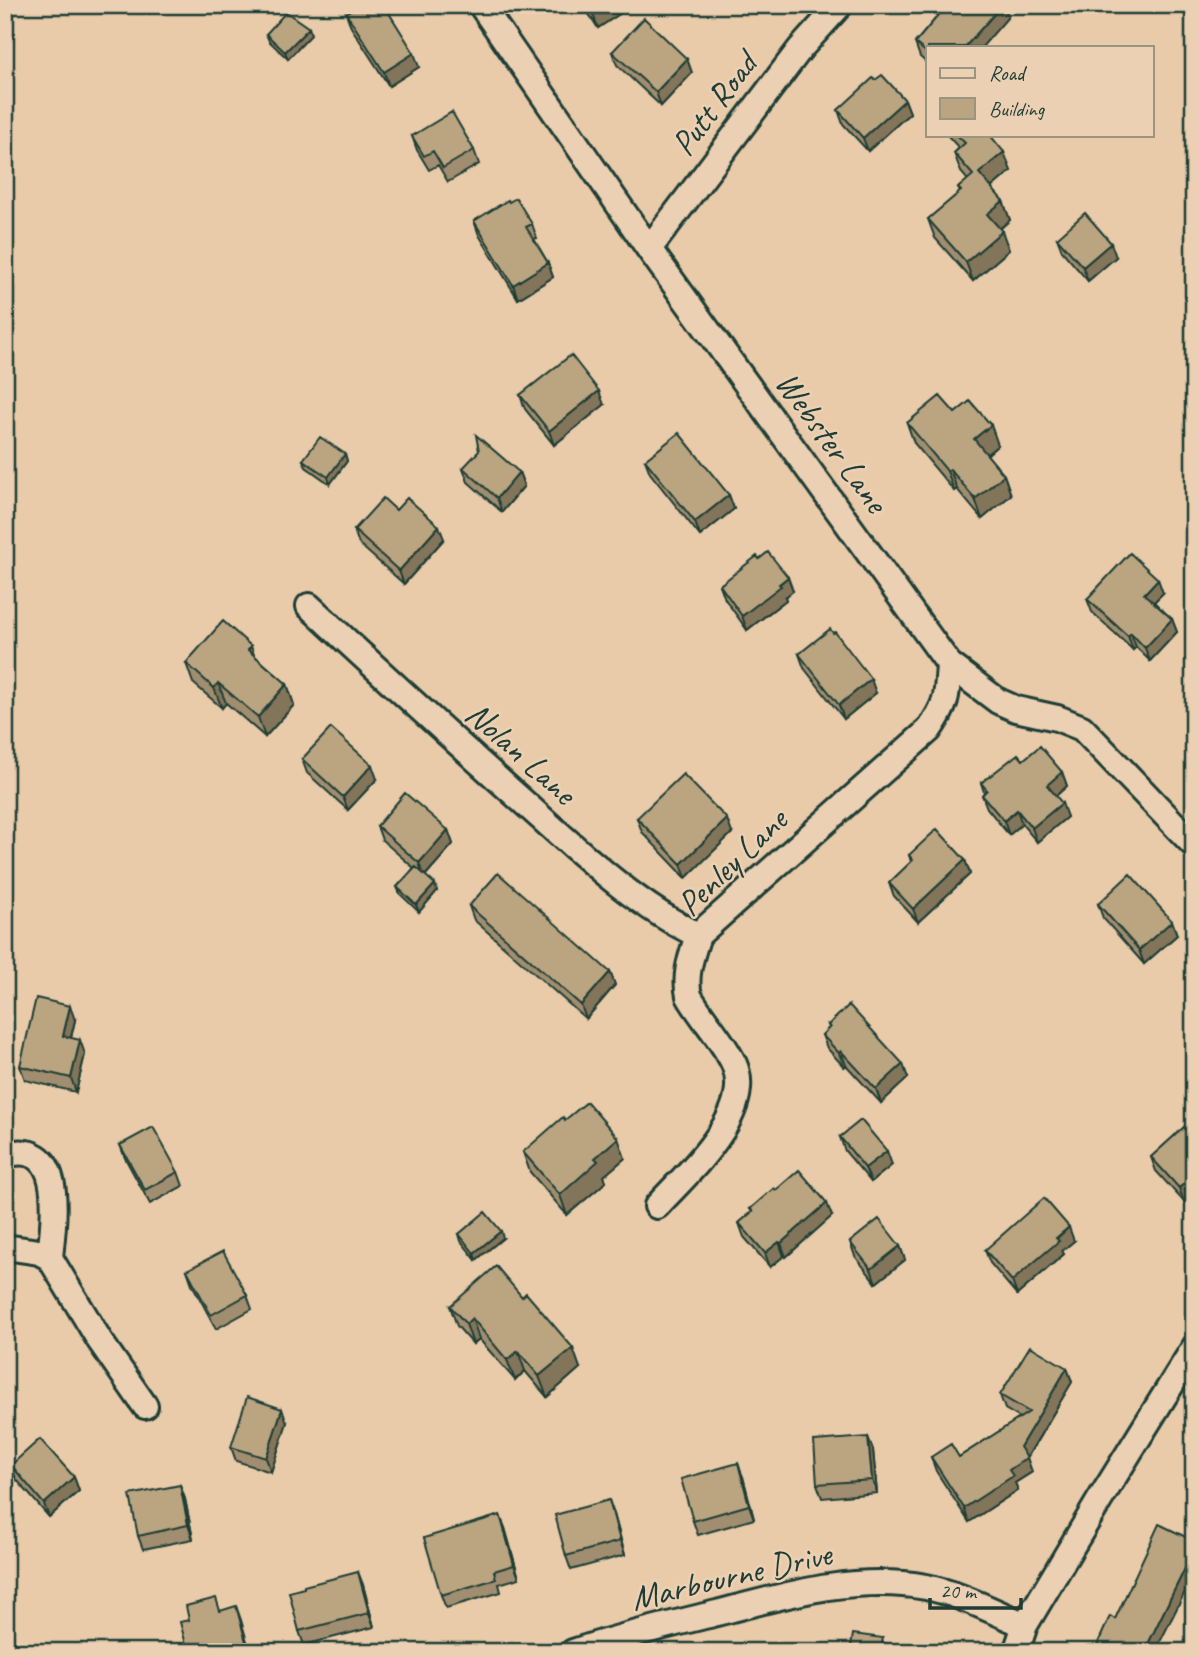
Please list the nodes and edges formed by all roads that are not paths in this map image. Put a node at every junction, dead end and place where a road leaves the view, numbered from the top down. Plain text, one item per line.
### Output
1 (481, 5) edge
2 (840, 5) edge
3 (649, 248) junction
4 (309, 606) dead end
5 (949, 664) junction
6 (1190, 833) edge
7 (698, 935) junction
8 (5, 1155) edge
9 (657, 1206) dead end
10 (5, 1247) edge
11 (50, 1258) junction
12 (1194, 1348) edge
13 (145, 1406) dead end
14 (1025, 1625) junction
15 (573, 1652) edge
16 (1016, 1652) edge

1 - 3 street, Webster Lane
2 - 3 street, Putt Road
3 - 5 street, Webster Lane
4 - 7 street, Nolan Lane
5 - 6 street, Webster Lane
5 - 7 street, Penley Lane
7 - 9 street, Penley Lane
8 - 11 street
10 - 11 street
11 - 13 street
12 - 14 street
14 - 15 street, Marbourne Drive
14 - 16 street

